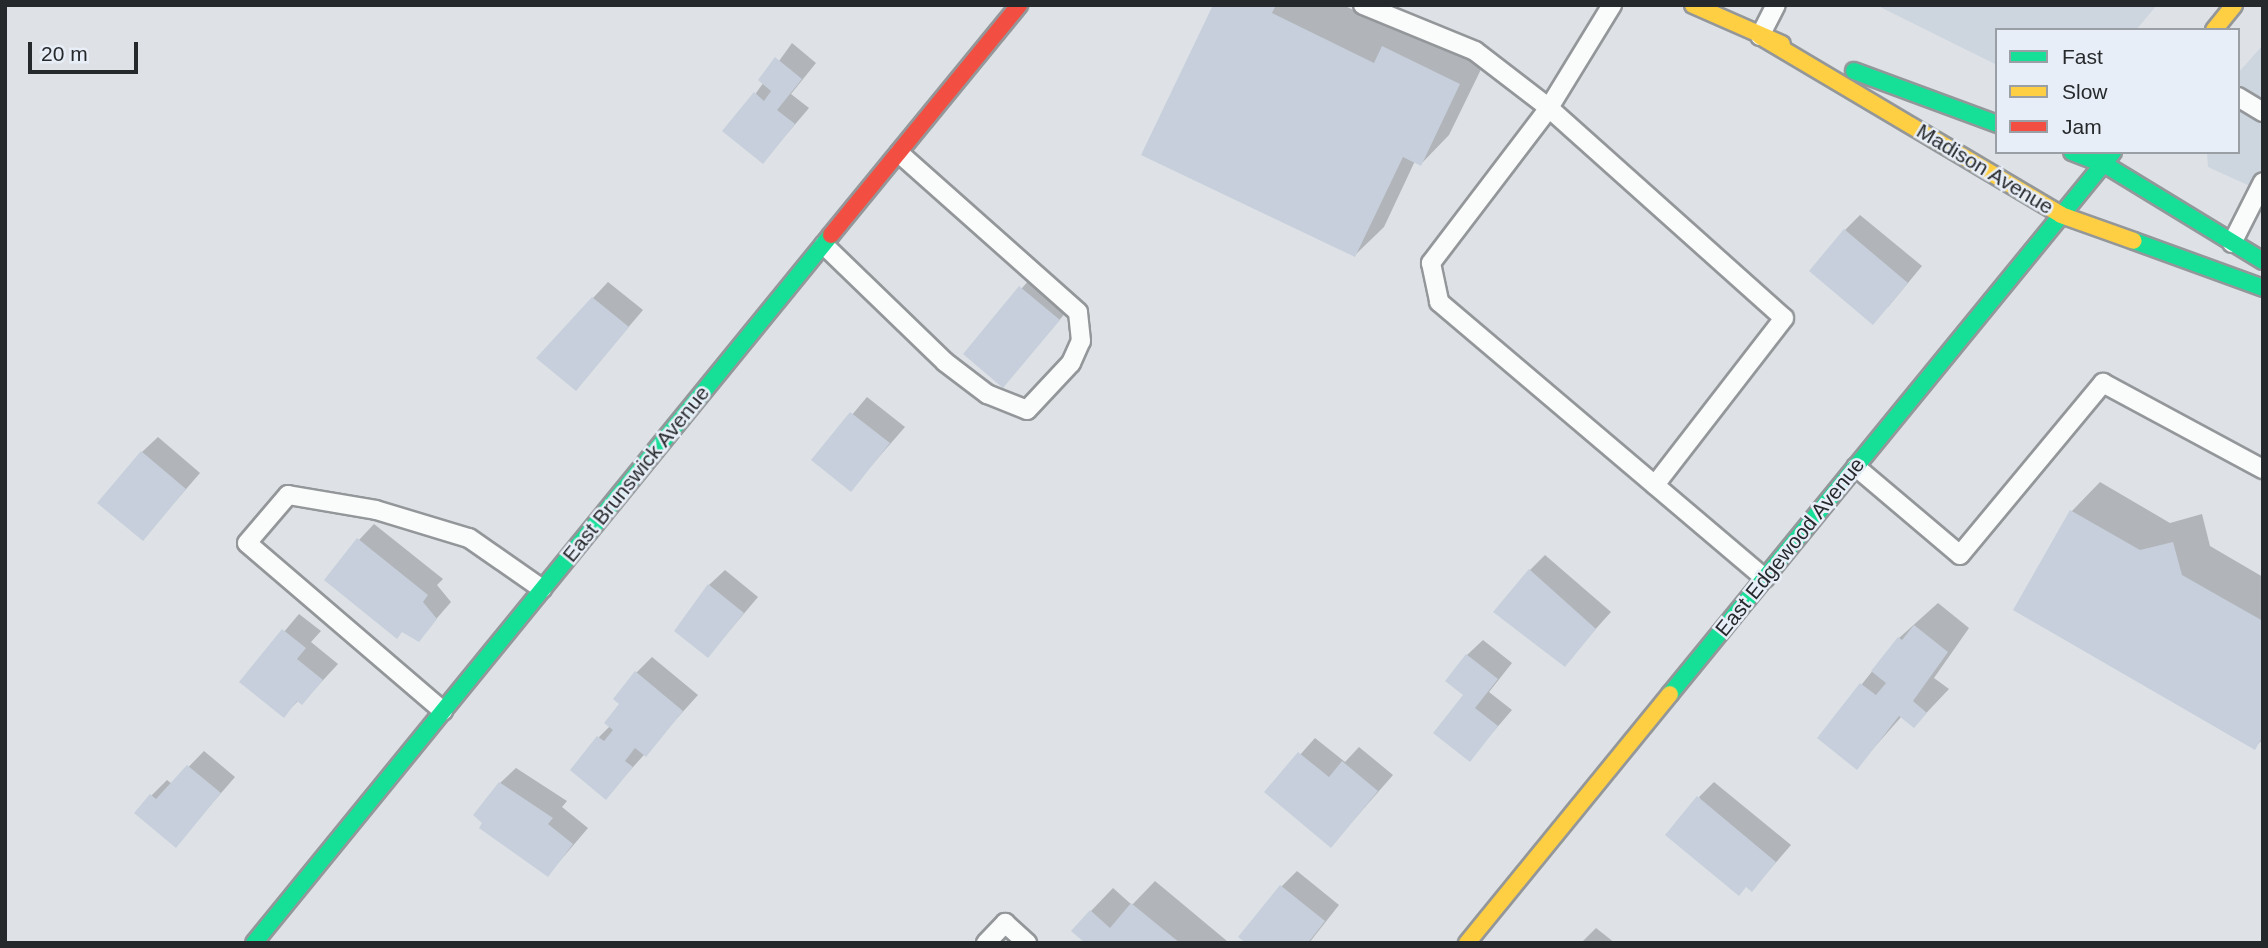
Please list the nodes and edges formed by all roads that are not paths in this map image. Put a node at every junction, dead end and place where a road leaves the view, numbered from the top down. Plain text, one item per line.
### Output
1 (1019, 5) edge
2 (1363, 5) edge
3 (1612, 5) edge
4 (1693, 5) edge
5 (1776, 5) edge
6 (2234, 5) edge
7 (2216, 28) edge
8 (1759, 36) junction
9 (2240, 98) edge
10 (1549, 108) junction
11 (2263, 112) edge
12 (1995, 123) edge
13 (899, 153) junction
14 (2084, 154) edge
15 (2108, 158) edge
16 (2263, 183) edge
17 (2061, 215) junction
18 (2232, 243) junction
19 (824, 245) junction
20 (2263, 261) edge
21 (2263, 288) edge
22 (1856, 467) junction
23 (2263, 469) edge
24 (1655, 485) junction
25 (1765, 578) junction
26 (542, 589) junction
27 (443, 711) junction
28 (254, 943) edge
29 (986, 943) edge
30 (1027, 943) edge
31 (1467, 943) edge

1 - 13 main road, East Brunswick Avenue
2 - 10 lane
3 - 10 lane
4 - 8 main road, Madison Avenue
5 - 8 lane
6 - 7 main road
8 - 12 main road, Madison Avenue
8 - 17 main road, Madison Avenue
9 - 11 lane
10 - 24 lane
10 - 24 lane
13 - 19 main road, East Brunswick Avenue
13 - 19 lane
14 - 15 main road
15 - 17 main road, East Edgewood Avenue
15 - 18 main road
16 - 18 lane
17 - 21 main road, Madison Avenue
17 - 22 main road, East Edgewood Avenue
18 - 20 main road
19 - 26 main road, East Brunswick Avenue
22 - 23 lane
22 - 25 main road, East Edgewood Avenue
24 - 25 lane
25 - 31 main road, East Edgewood Avenue
26 - 27 main road, East Brunswick Avenue
26 - 27 lane
27 - 28 main road, East Brunswick Avenue
29 - 30 lane

